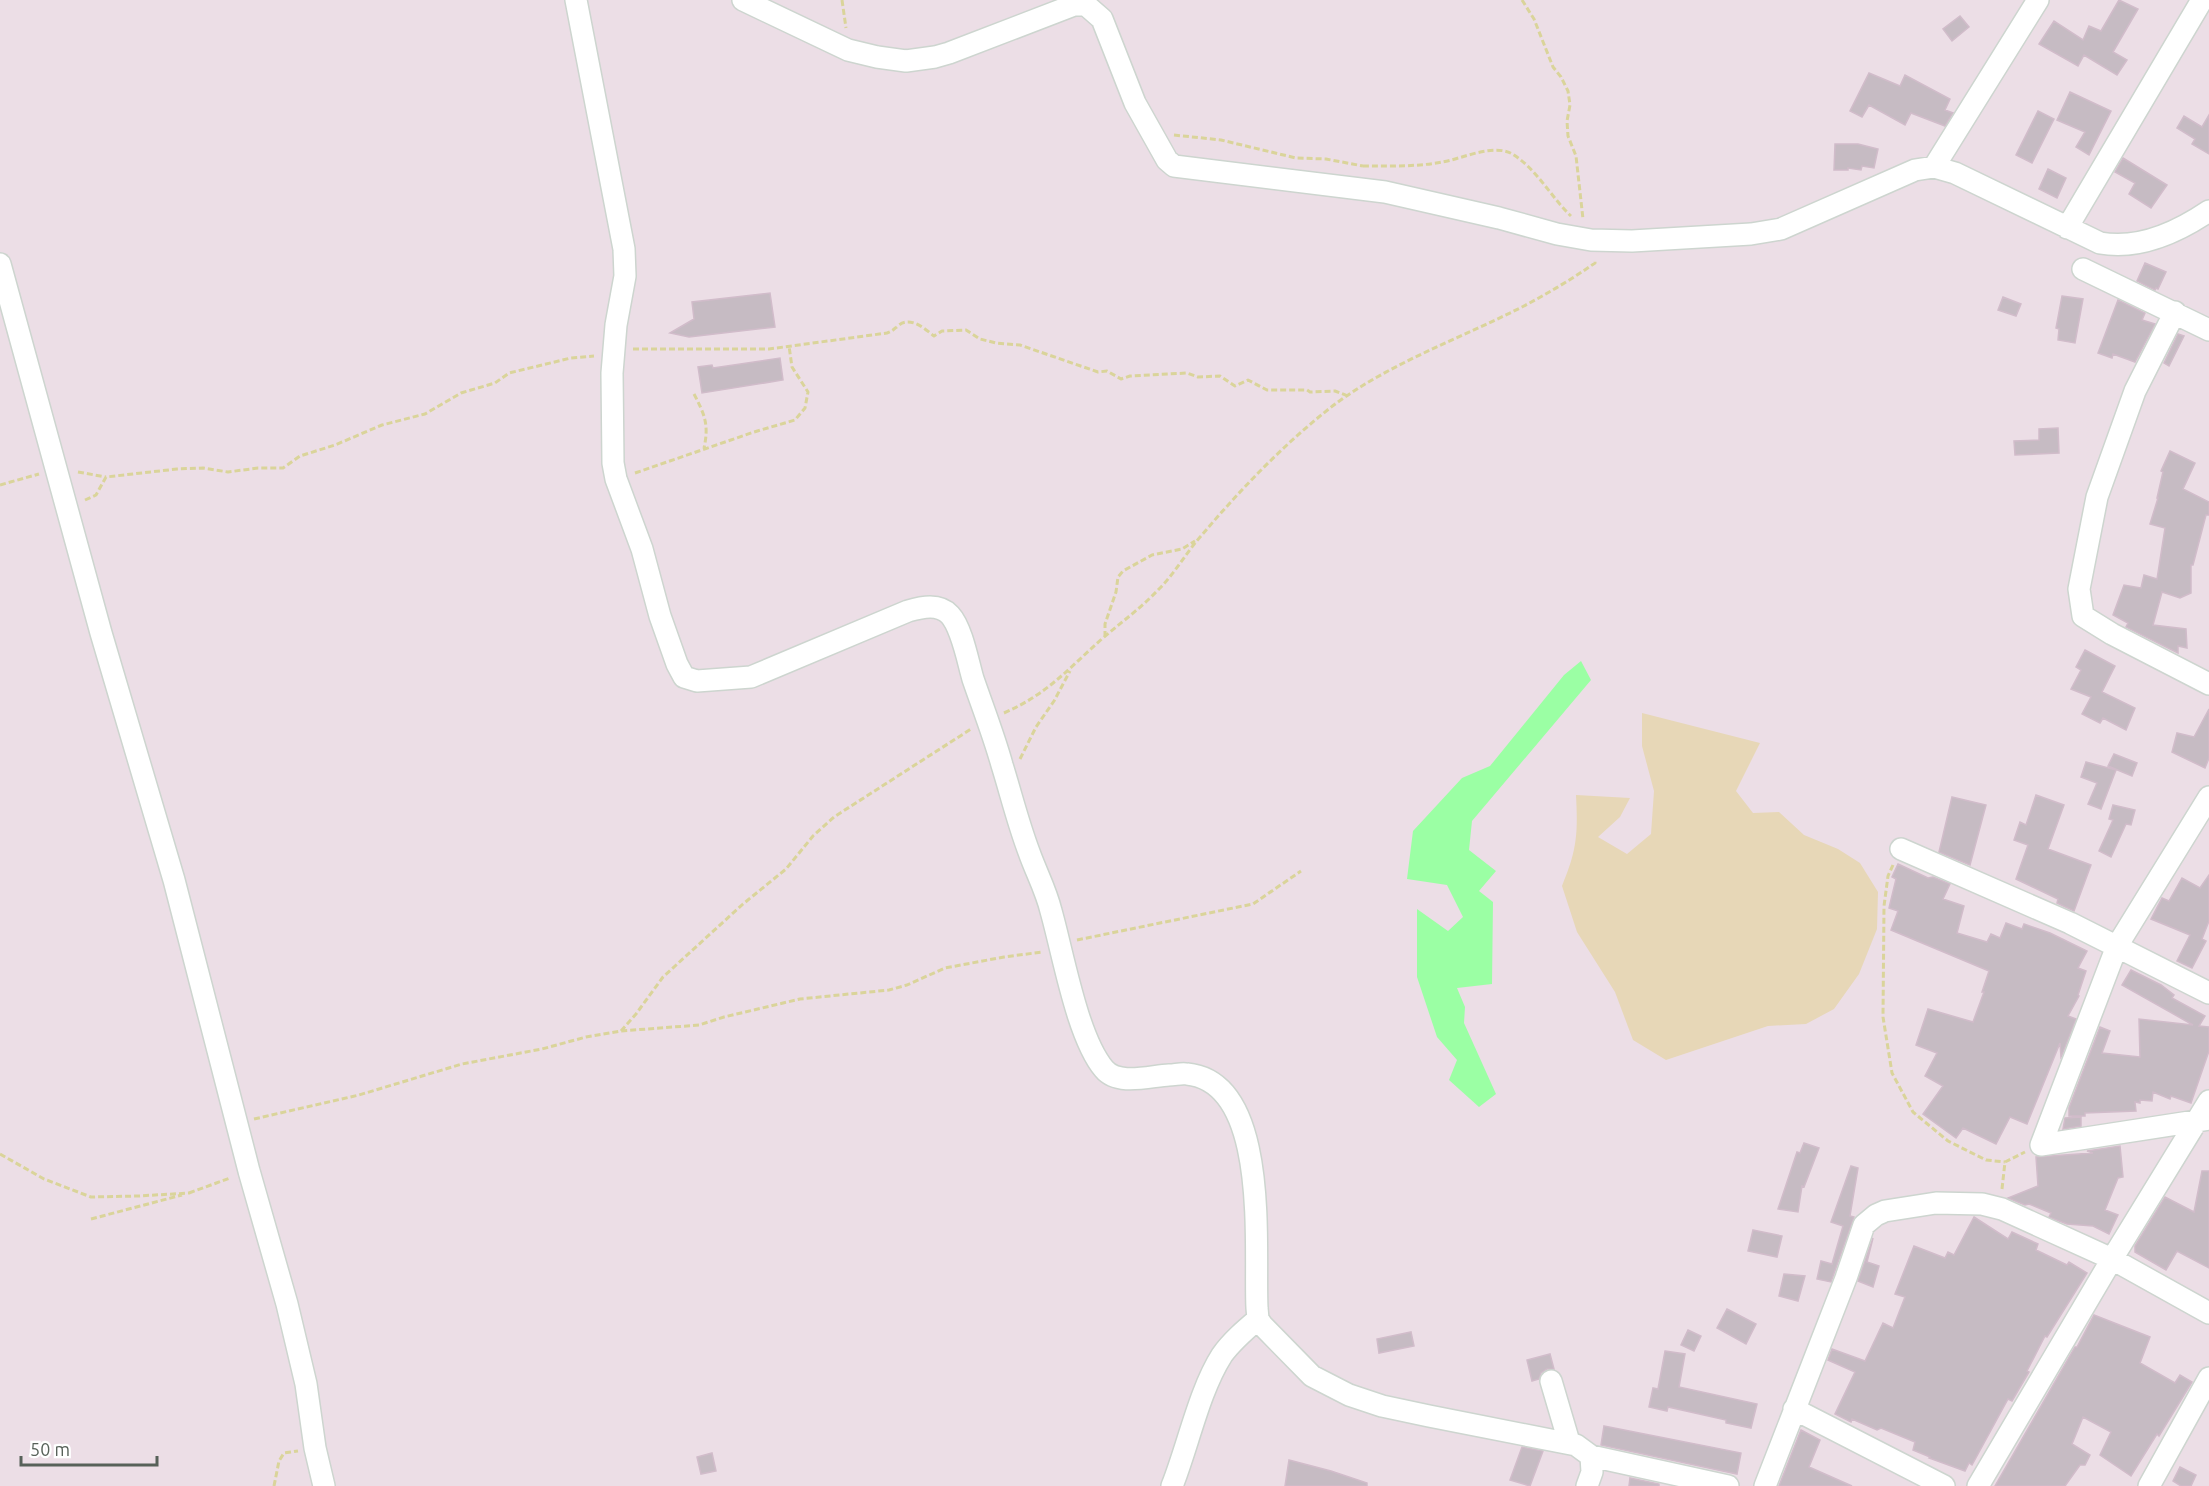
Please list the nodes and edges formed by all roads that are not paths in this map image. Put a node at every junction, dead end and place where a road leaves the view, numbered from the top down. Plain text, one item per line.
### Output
1 (576, 0) edge
2 (743, 0) edge
3 (2038, 0) edge
4 (2202, 0) edge
5 (1934, 167) junction
6 (2209, 211) edge
7 (2067, 228) junction
8 (0, 264) edge
9 (2083, 269) dead end
10 (2175, 312) junction
11 (2209, 330) edge
12 (2209, 684) edge
13 (2209, 797) edge
14 (1900, 849) road end
15 (2117, 946) junction
16 (2209, 993) edge
17 (2209, 1101) edge
18 (2203, 1120) edge
19 (2112, 1258) junction
20 (2209, 1313) edge
21 (1258, 1319) junction
22 (2209, 1378) edge
23 (1551, 1381) dead end
24 (1794, 1409) junction
25 (1569, 1442) junction
26 (1591, 1456) junction
27 (324, 1486) edge
28 (1172, 1486) edge
29 (1587, 1486) edge
30 (1728, 1486) edge
31 (1765, 1486) edge
32 (1944, 1486) edge
33 (1978, 1486) edge
34 (2149, 1486) edge

1 - 21 street
2 - 5 street
3 - 5 street
4 - 7 street
5 - 7 street
6 - 7 street
8 - 27 street
9 - 10 street
10 - 11 street
10 - 12 street
13 - 15 street
14 - 15 street
15 - 16 street
15 - 18 street
17 - 18 street
18 - 19 street
19 - 20 street
19 - 24 street
19 - 33 street
21 - 25 street
21 - 28 street
22 - 34 street
23 - 25 street
24 - 31 street
24 - 32 street
25 - 26 street
26 - 29 street
26 - 30 street

